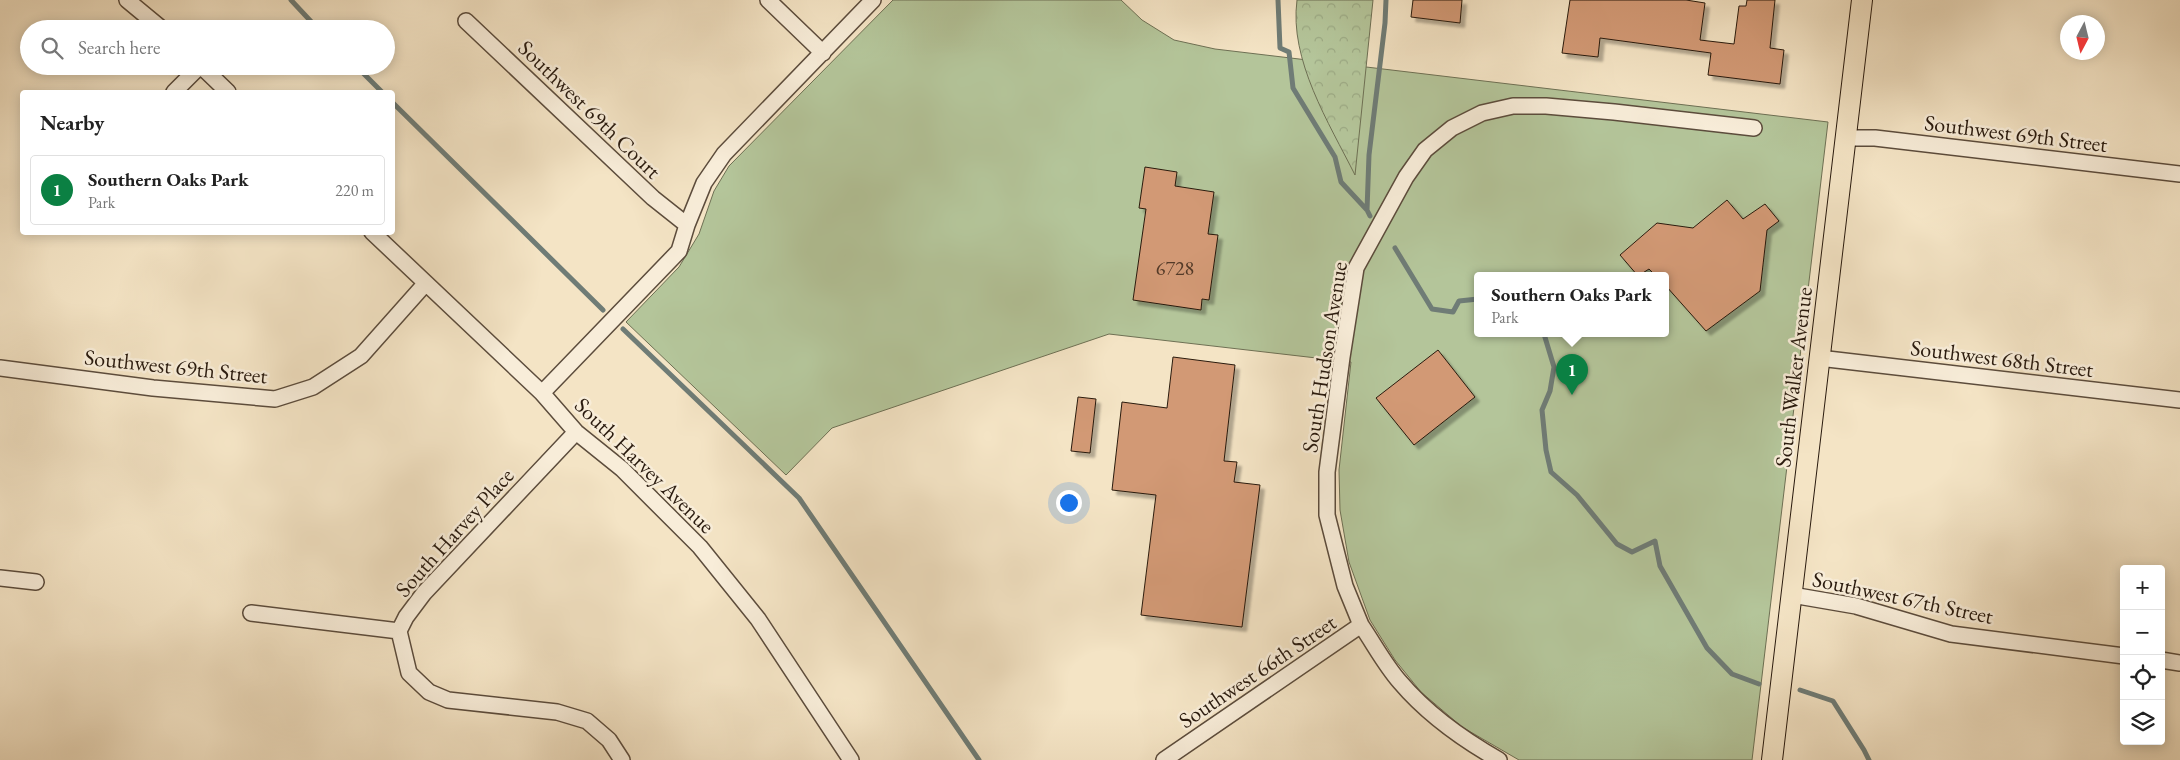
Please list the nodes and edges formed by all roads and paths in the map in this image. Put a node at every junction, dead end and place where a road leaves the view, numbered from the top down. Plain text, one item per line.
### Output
1 (127, 0) edge
2 (768, 0) edge
3 (873, 0) edge
4 (1862, 0) edge
5 (151, 20) edge
6 (466, 20) dead end
7 (823, 53) junction
8 (191, 75) edge
9 (210, 75) edge
10 (176, 90) edge
11 (226, 90) edge
12 (1754, 128) dead end
13 (1846, 138) junction
14 (2180, 174) edge
15 (687, 225) junction
16 (375, 235) edge
17 (425, 284) junction
18 (1819, 358) junction
19 (0, 368) edge
20 (542, 392) junction
21 (2180, 400) edge
22 (576, 432) junction
23 (0, 578) edge
24 (36, 582) dead end
25 (1792, 595) junction
26 (251, 613) dead end
27 (1361, 625) junction
28 (399, 631) junction
29 (2120, 655) edge
30 (2165, 661) edge
31 (2180, 663) edge
32 (622, 760) edge
33 (851, 760) edge
34 (1164, 760) edge
35 (1499, 760) edge
36 (1772, 760) edge

1 - 5 street
2 - 7 street
3 - 7 street
4 - 13 main road, South Walker Avenue
6 - 15 street, Southwest 69th Court
7 - 15 street
8 - 10 street
9 - 11 street
12 - 27 street, South Hudson Avenue
13 - 14 street, Southwest 69th Street
13 - 18 main road, South Walker Avenue
15 - 20 street
16 - 17 street, South Harvey Avenue
17 - 19 street, Southwest 69th Street
17 - 20 street, South Harvey Avenue
18 - 21 street, Southwest 68th Street
18 - 25 main road, South Walker Avenue
20 - 22 street, South Harvey Avenue
22 - 28 street, South Harvey Place
22 - 33 street, South Harvey Avenue
23 - 24 street
25 - 29 street, Southwest 67th Street
25 - 36 main road, South Walker Avenue
26 - 28 street
27 - 34 street, Southwest 66th Street
27 - 35 street, Southwest 66th Street
28 - 32 street, South Harvey Place
30 - 31 street

